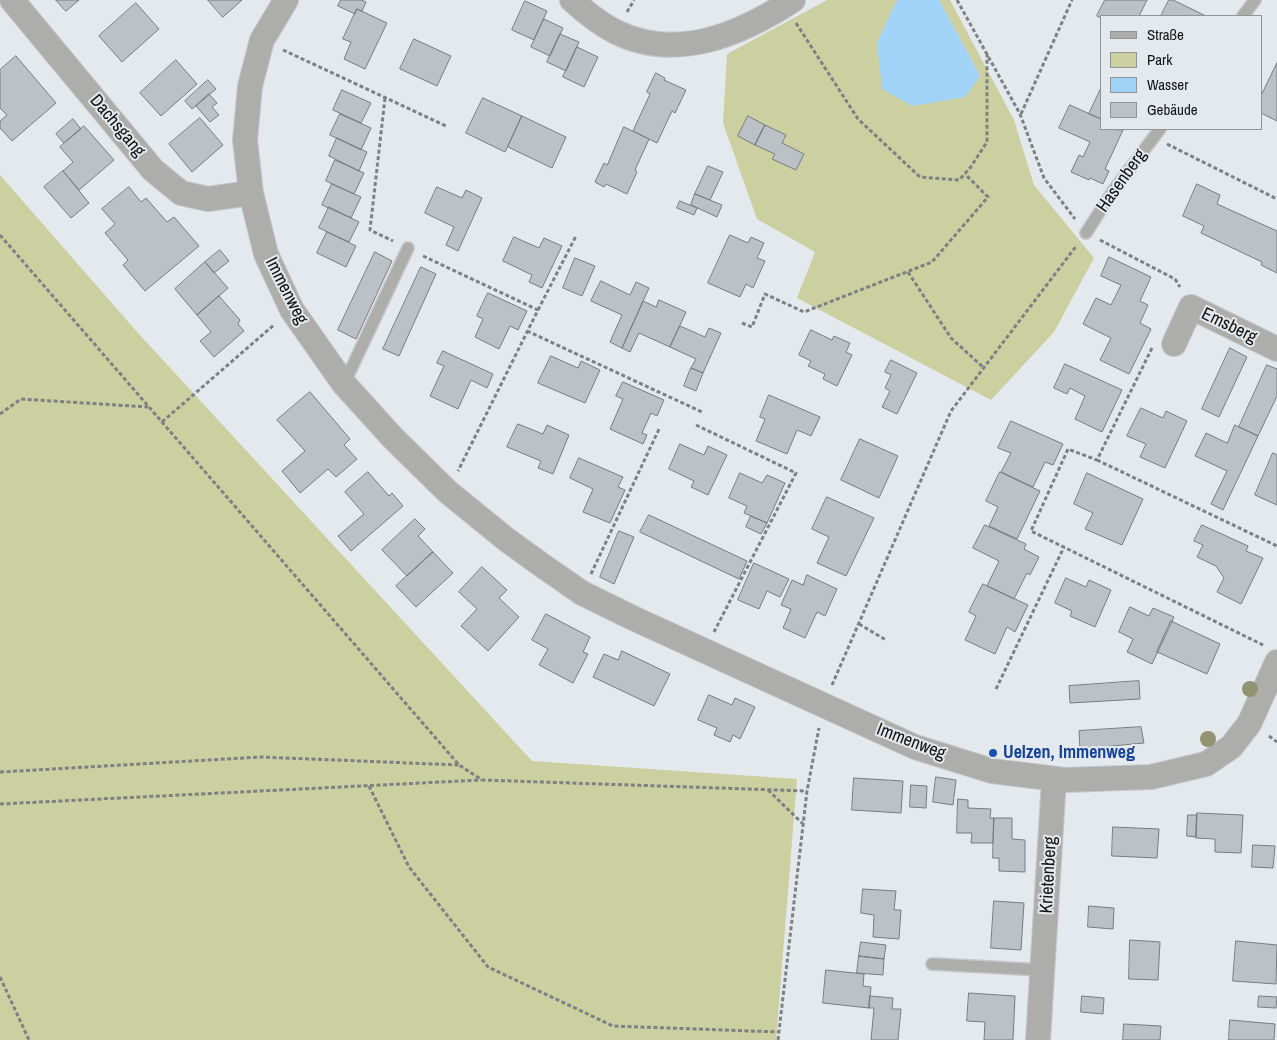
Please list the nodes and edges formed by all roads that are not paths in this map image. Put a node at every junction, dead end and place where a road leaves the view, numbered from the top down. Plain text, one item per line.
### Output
1 (12, 0) edge
2 (286, 0) edge
3 (572, 0) edge
4 (1255, 0) edge
5 (789, 3) edge
6 (1244, 15) edge
7 (1157, 133) edge
8 (250, 193) junction
9 (1086, 233) road end
10 (408, 248) road end
11 (1174, 344) road end
12 (1277, 349) edge
13 (344, 384) junction
14 (1273, 655) edge
15 (1054, 779) junction
16 (932, 964) dead end
17 (1043, 970) junction
18 (1038, 1040) edge

1 - 8 street, Dachsgang
2 - 8 street, Immenweg
3 - 5 street
4 - 6 lane
7 - 9 lane, Hasenberg
8 - 13 street, Immenweg
10 - 13 lane
11 - 12 street, Emsberg
13 - 15 street, Immenweg
14 - 15 street, Immenweg
15 - 17 street, Krietenberg
16 - 17 lane
17 - 18 street, Krietenberg

